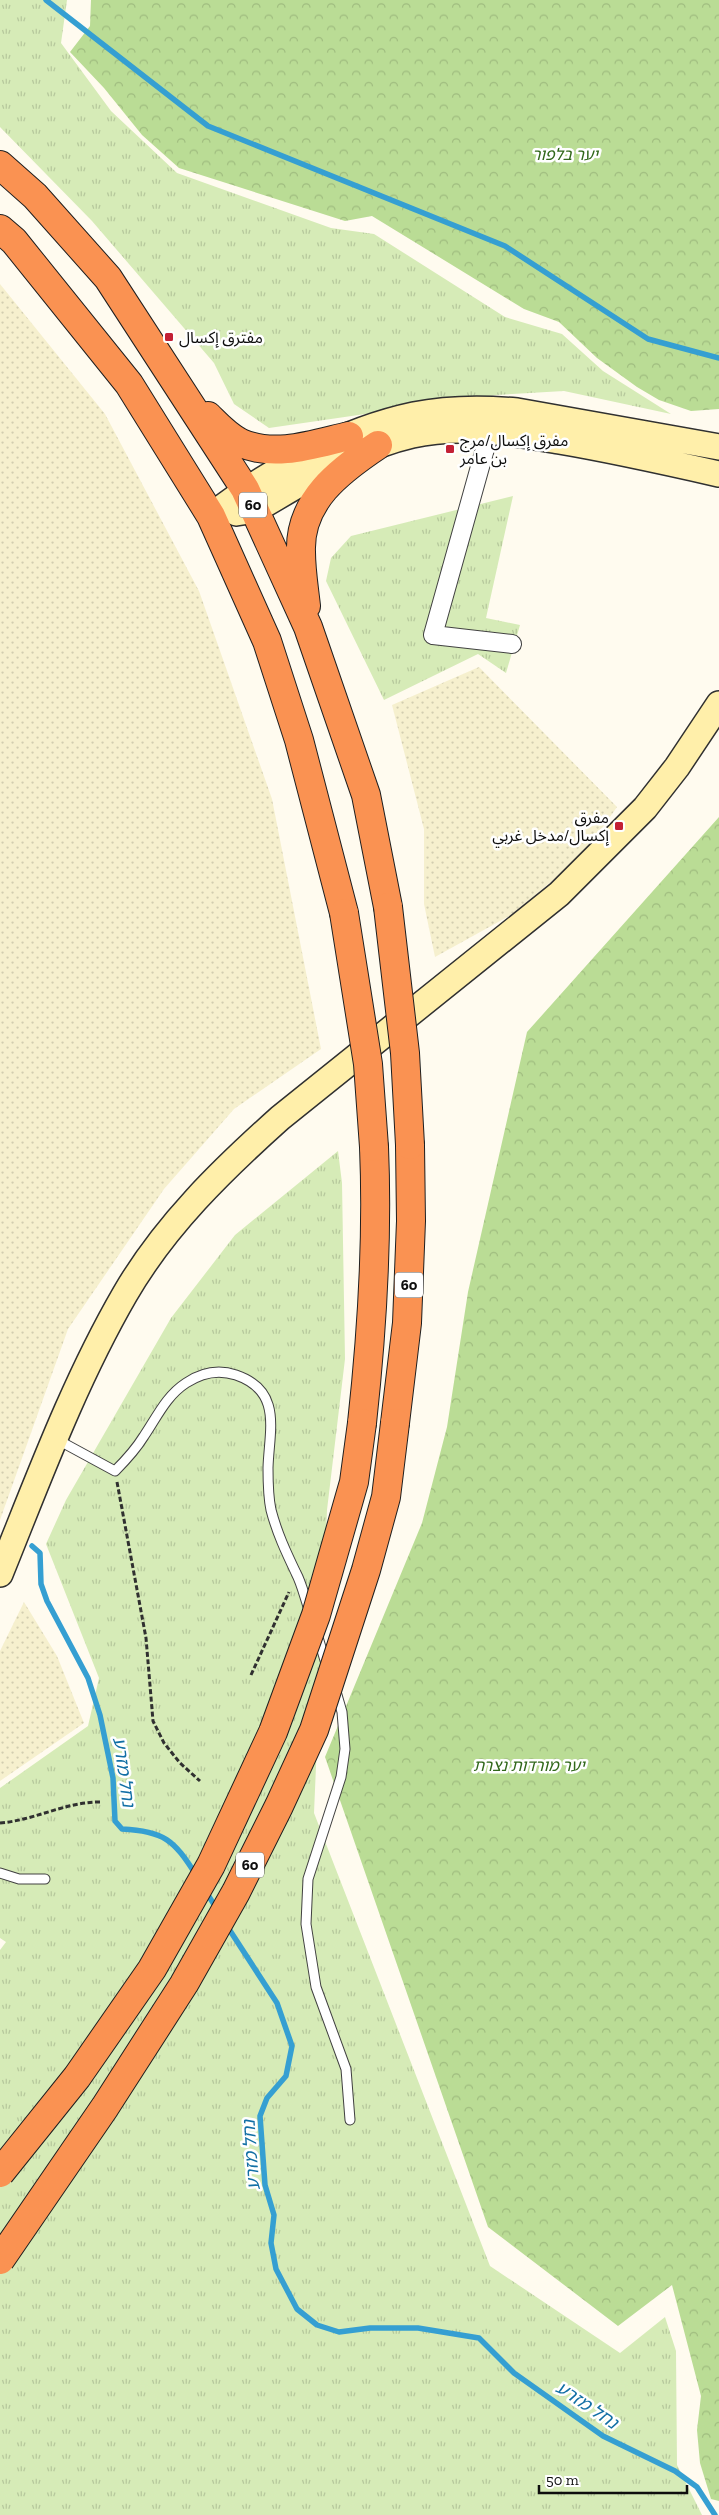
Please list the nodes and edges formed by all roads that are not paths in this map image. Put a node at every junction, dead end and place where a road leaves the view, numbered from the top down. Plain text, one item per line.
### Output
1 (0, 165) edge
2 (0, 228) edge
3 (180, 389) junction
4 (490, 431) junction
5 (349, 436) junction
6 (378, 445) junction
7 (719, 447) edge
8 (719, 474) edge
9 (250, 500) junction
10 (211, 516) junction
11 (308, 627) junction
12 (512, 644) dead end
13 (719, 704) edge
14 (56, 1439) junction
15 (0, 1574) edge
16 (0, 1872) edge
17 (45, 1879) dead end
18 (350, 2120) dead end
19 (0, 2173) edge
20 (0, 2260) edge

1 - 3 highway, 60
2 - 10 highway, 60
3 - 5 highway
3 - 9 highway, 60
4 - 6 main road
4 - 8 main road
4 - 12 street
5 - 7 main road
5 - 9 main road
6 - 9 main road
6 - 11 highway
9 - 10 main road
9 - 11 highway, 60
10 - 19 highway, 60, bridge
11 - 20 highway, 60, bridge
13 - 14 main road
14 - 15 main road
14 - 18 lane
16 - 17 lane

